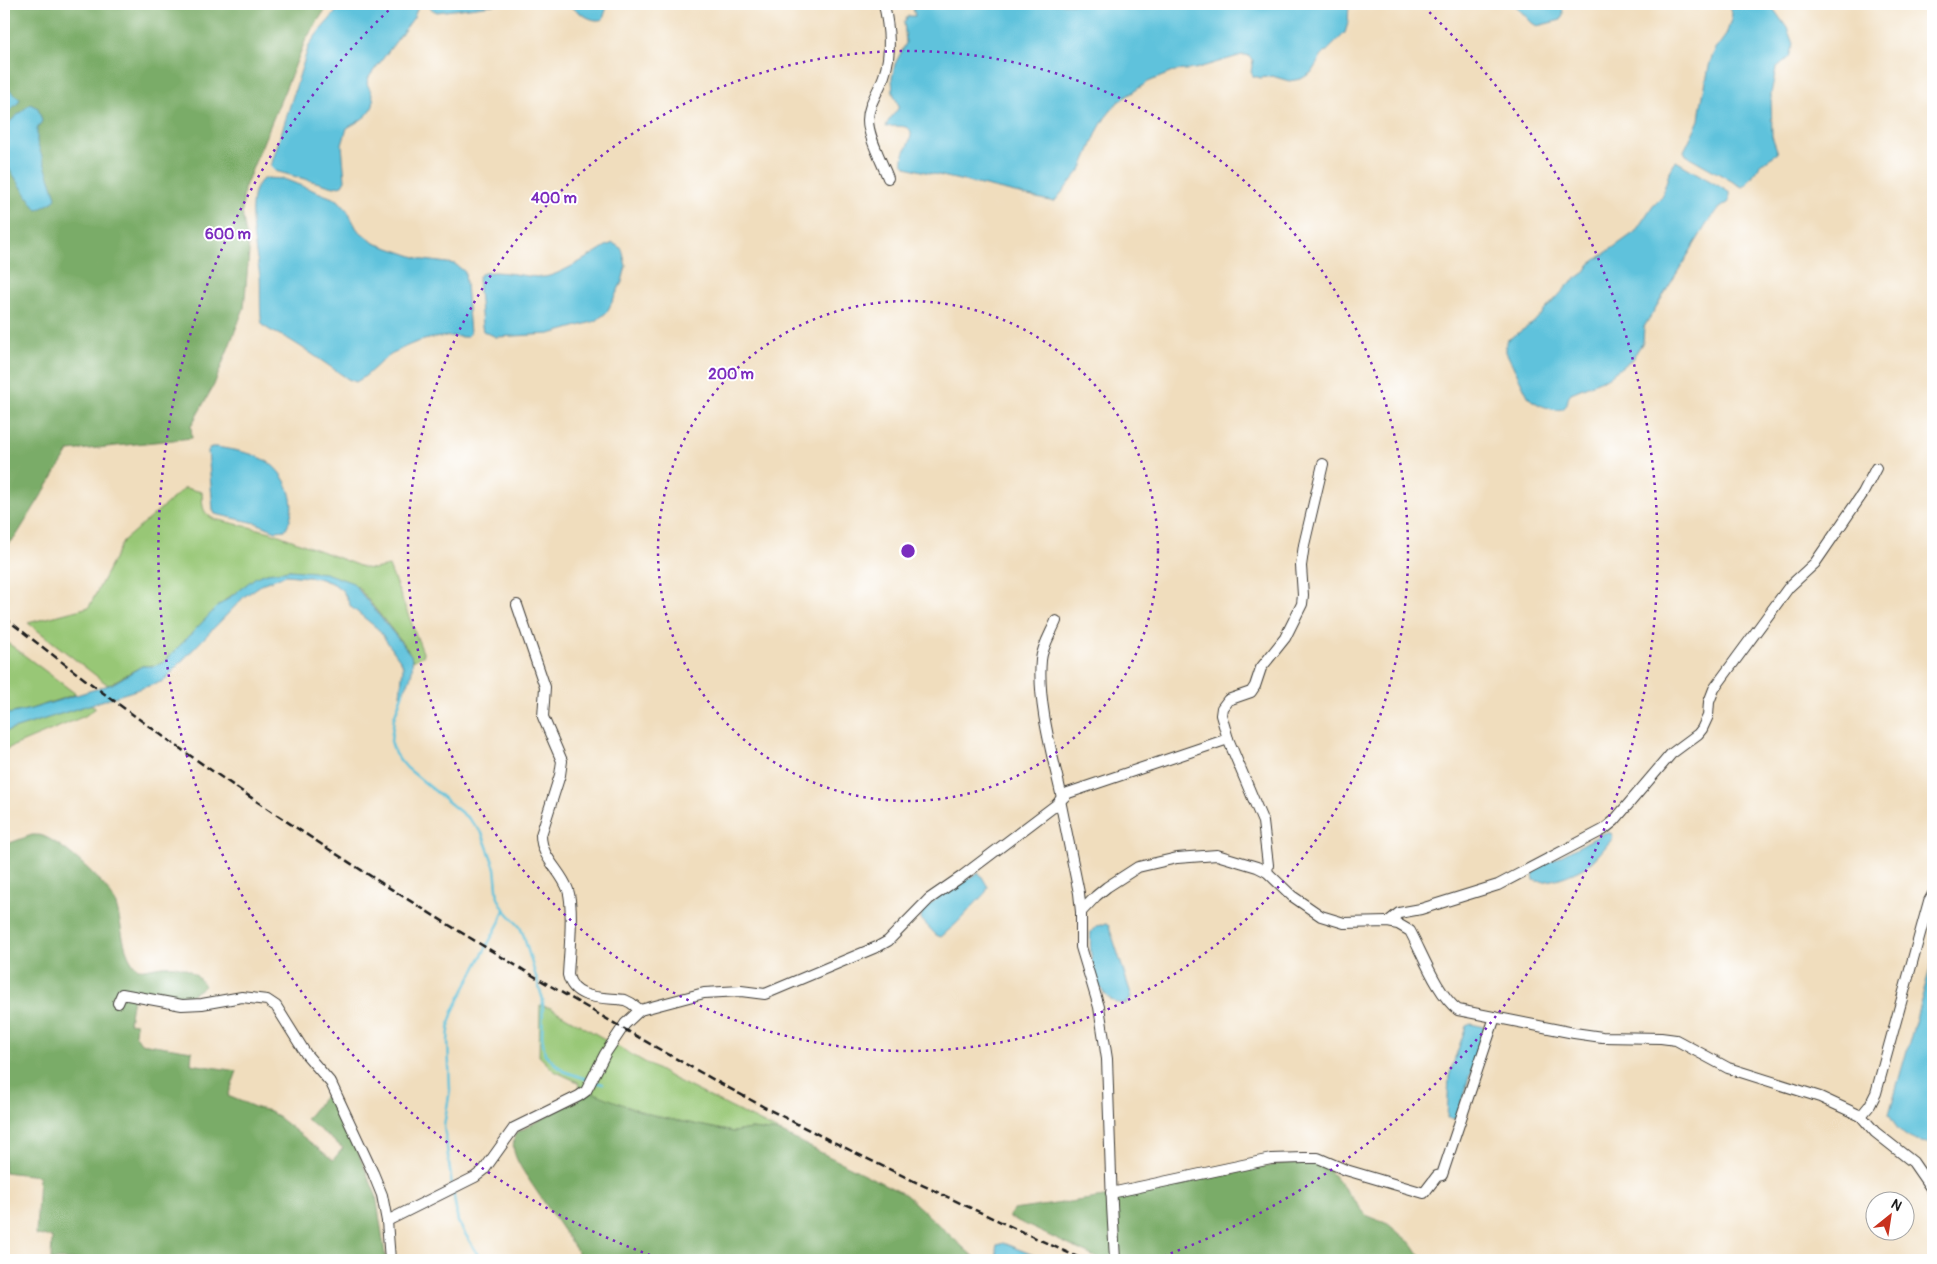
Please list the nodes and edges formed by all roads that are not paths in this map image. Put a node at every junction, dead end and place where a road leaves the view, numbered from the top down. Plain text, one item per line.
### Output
1 (884, 4) edge
2 (888, 178) dead end
3 (1323, 464) dead end
4 (1876, 468) dead end
5 (517, 605) dead end
6 (1056, 621) dead end
7 (1228, 739) junction
8 (1061, 799) junction
9 (1267, 872) junction
10 (1933, 894) edge
11 (1081, 912) junction
12 (1388, 922) junction
13 (118, 1003) dead end
14 (640, 1010) junction
15 (1495, 1017) junction
16 (1861, 1116) junction
17 (1933, 1191) edge
18 (1111, 1193) junction
19 (387, 1221) junction
20 (390, 1260) edge
21 (1115, 1260) edge

1 - 2 street
3 - 7 street
4 - 12 street
5 - 14 street
6 - 8 street
7 - 8 street
7 - 9 street
8 - 11 street
8 - 14 street
9 - 11 street
9 - 12 street
10 - 16 street
11 - 18 street
12 - 15 street
13 - 19 street
14 - 19 street
15 - 16 street
15 - 18 street
16 - 17 street
18 - 21 street
19 - 20 street

